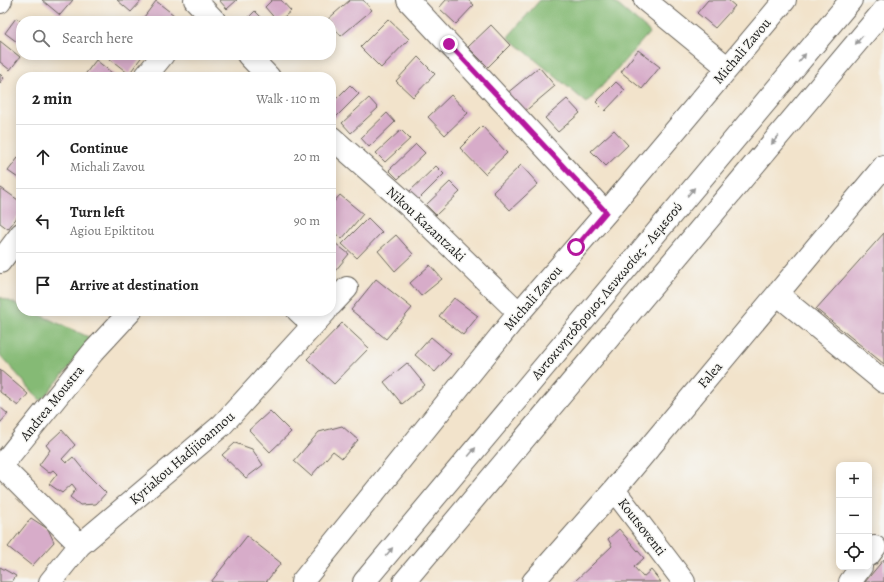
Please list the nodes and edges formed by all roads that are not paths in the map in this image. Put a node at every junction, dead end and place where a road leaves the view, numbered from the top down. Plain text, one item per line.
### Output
1 (408, 0) edge
2 (645, 0) edge
3 (784, 0) edge
4 (851, 0) edge
5 (884, 10) edge
6 (159, 60) edge
7 (253, 60) edge
8 (728, 68) junction
9 (149, 72) edge
10 (264, 72) edge
11 (336, 141) edge
12 (884, 166) edge
13 (726, 199) junction
14 (606, 212) junction
15 (16, 241) edge
16 (0, 262) edge
17 (347, 288) dead end
18 (777, 294) junction
19 (336, 300) edge
20 (519, 313) junction
21 (126, 316) edge
22 (312, 316) edge
23 (884, 382) edge
24 (614, 490) junction
25 (80, 545) junction
26 (858, 570) edge
27 (50, 582) edge
28 (302, 582) edge
29 (364, 582) edge
30 (404, 582) edge
31 (423, 582) edge
32 (533, 582) edge
33 (684, 582) edge
34 (850, 582) edge

1 - 14 main road
2 - 8 main road
3 - 8 main road, Michali Zavou
29 -> 4 main road, Αυτοκινητόδρομος Λευκωσίας - Λεμεσού
5 -> 13 main road
6 - 9 main road
7 - 10 main road
8 - 14 main road, Michali Zavou
11 - 20 main road, Nikou Kazantzaki
12 - 18 main road, Falea
13 - 30 main road
13 - 31 main road
14 - 20 main road, Michali Zavou
15 - 16 main road
17 - 19 main road
18 - 23 main road
18 - 24 main road, Falea
20 - 28 main road, Michali Zavou
21 - 25 main road, Andrea Moustra
22 - 25 main road, Kyriakou Hadjiioannou
24 - 32 main road, Falea
24 - 33 main road, Koutsoventi
25 - 27 main road, Kyriakou Hadjiioannou
26 - 34 main road

